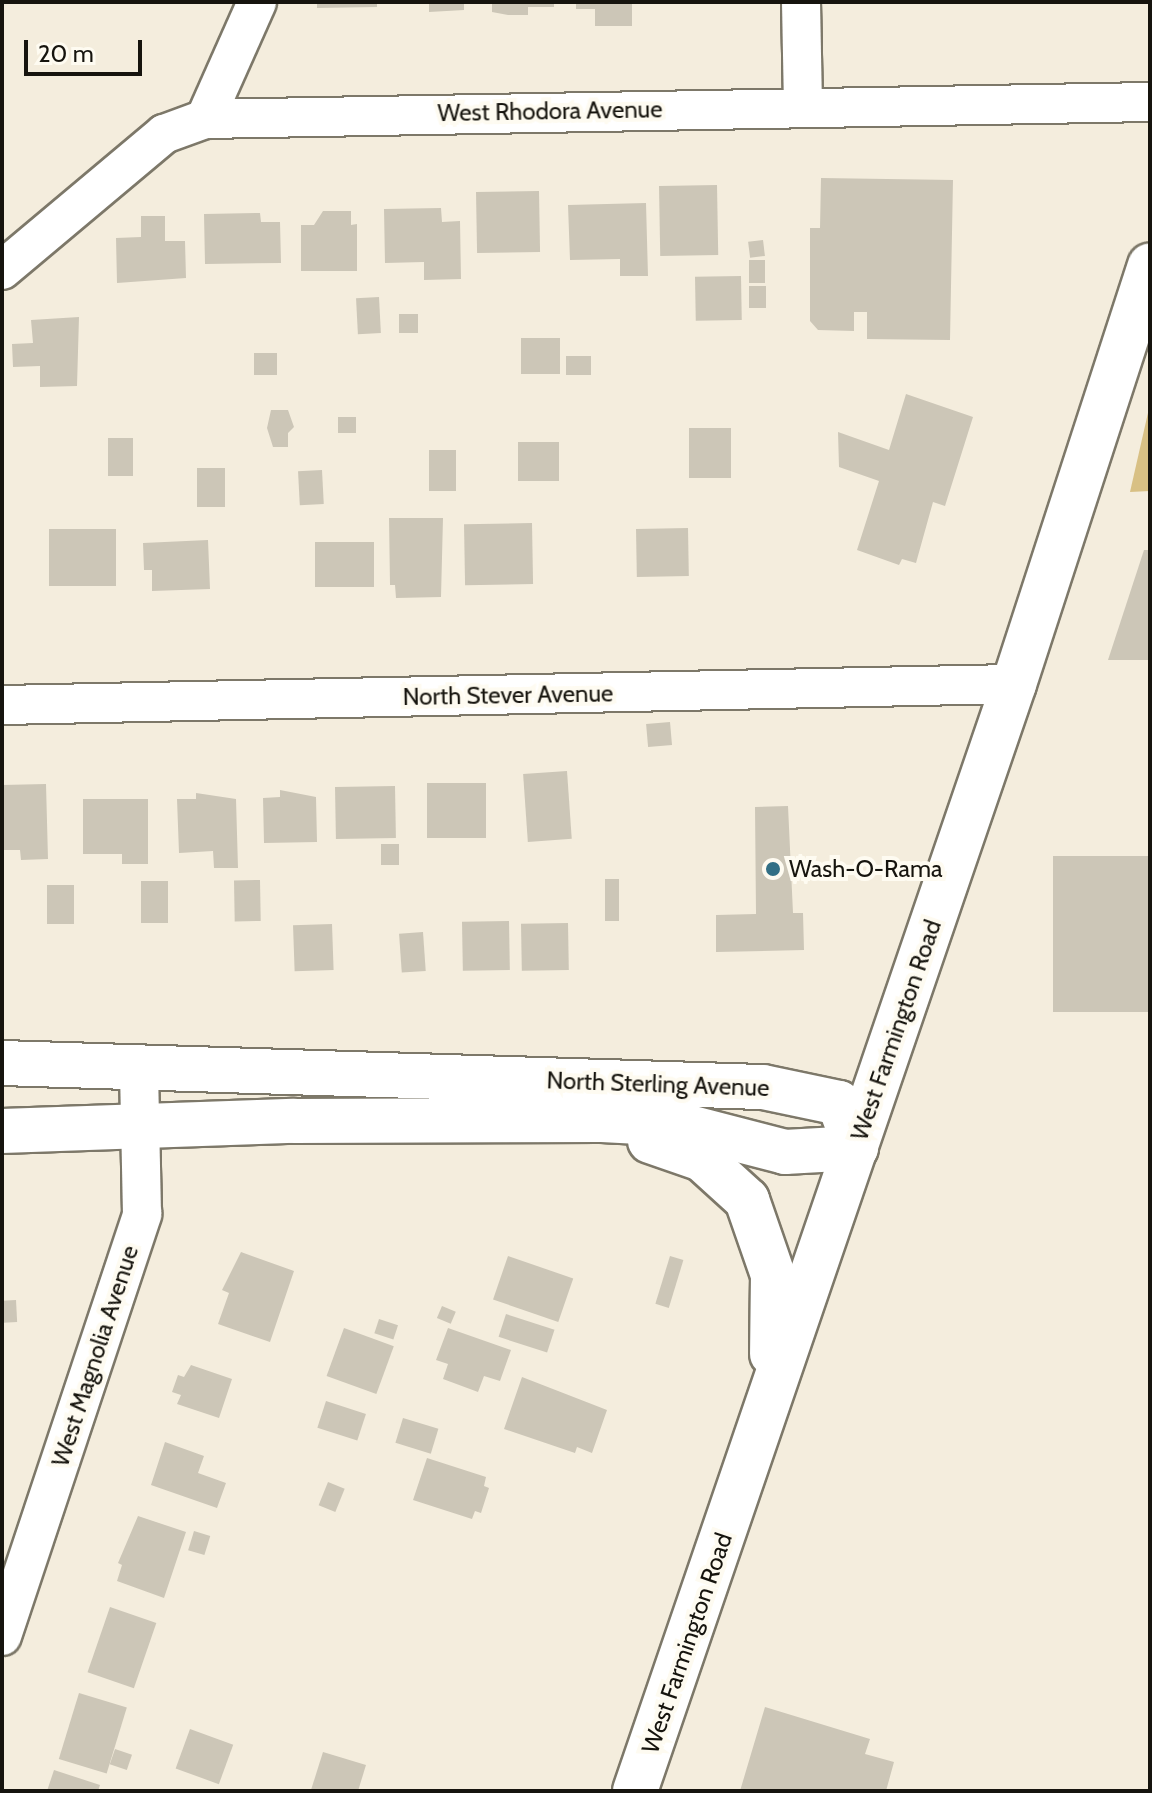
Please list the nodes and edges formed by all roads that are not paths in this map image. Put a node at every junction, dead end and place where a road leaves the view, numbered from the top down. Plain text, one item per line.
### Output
1 (257, 2) edge
2 (801, 2) edge
3 (1150, 102) edge
4 (803, 105) junction
5 (205, 119) junction
6 (1150, 266) edge
7 (2, 270) edge
8 (1014, 684) junction
9 (2, 705) edge
10 (2, 1063) edge
11 (139, 1068) junction
12 (381, 1119) junction
13 (137, 1129) junction
14 (2, 1131) edge
15 (856, 1148) junction
16 (750, 1464) junction
17 (2, 1636) edge
18 (635, 1791) edge

1 - 5 street
2 - 4 street
3 - 4 street, West Rhodora Avenue
4 - 5 street, West Rhodora Avenue
5 - 7 street, West Rhodora Avenue
6 - 8 main road, West Farmington Road
8 - 9 street, North Stever Avenue
8 - 15 main road, West Farmington Road
10 - 11 main road, North Sterling Avenue
11 - 13 street, West Magnolia Avenue
11 - 15 main road, North Sterling Avenue
12 - 13 main road, North Sterling Avenue
12 - 15 main road, North Sterling Avenue
12 - 16 main road
13 - 14 main road, North Sterling Avenue
13 - 17 street, West Magnolia Avenue
15 - 16 main road, West Farmington Road
16 - 18 main road, West Farmington Road

